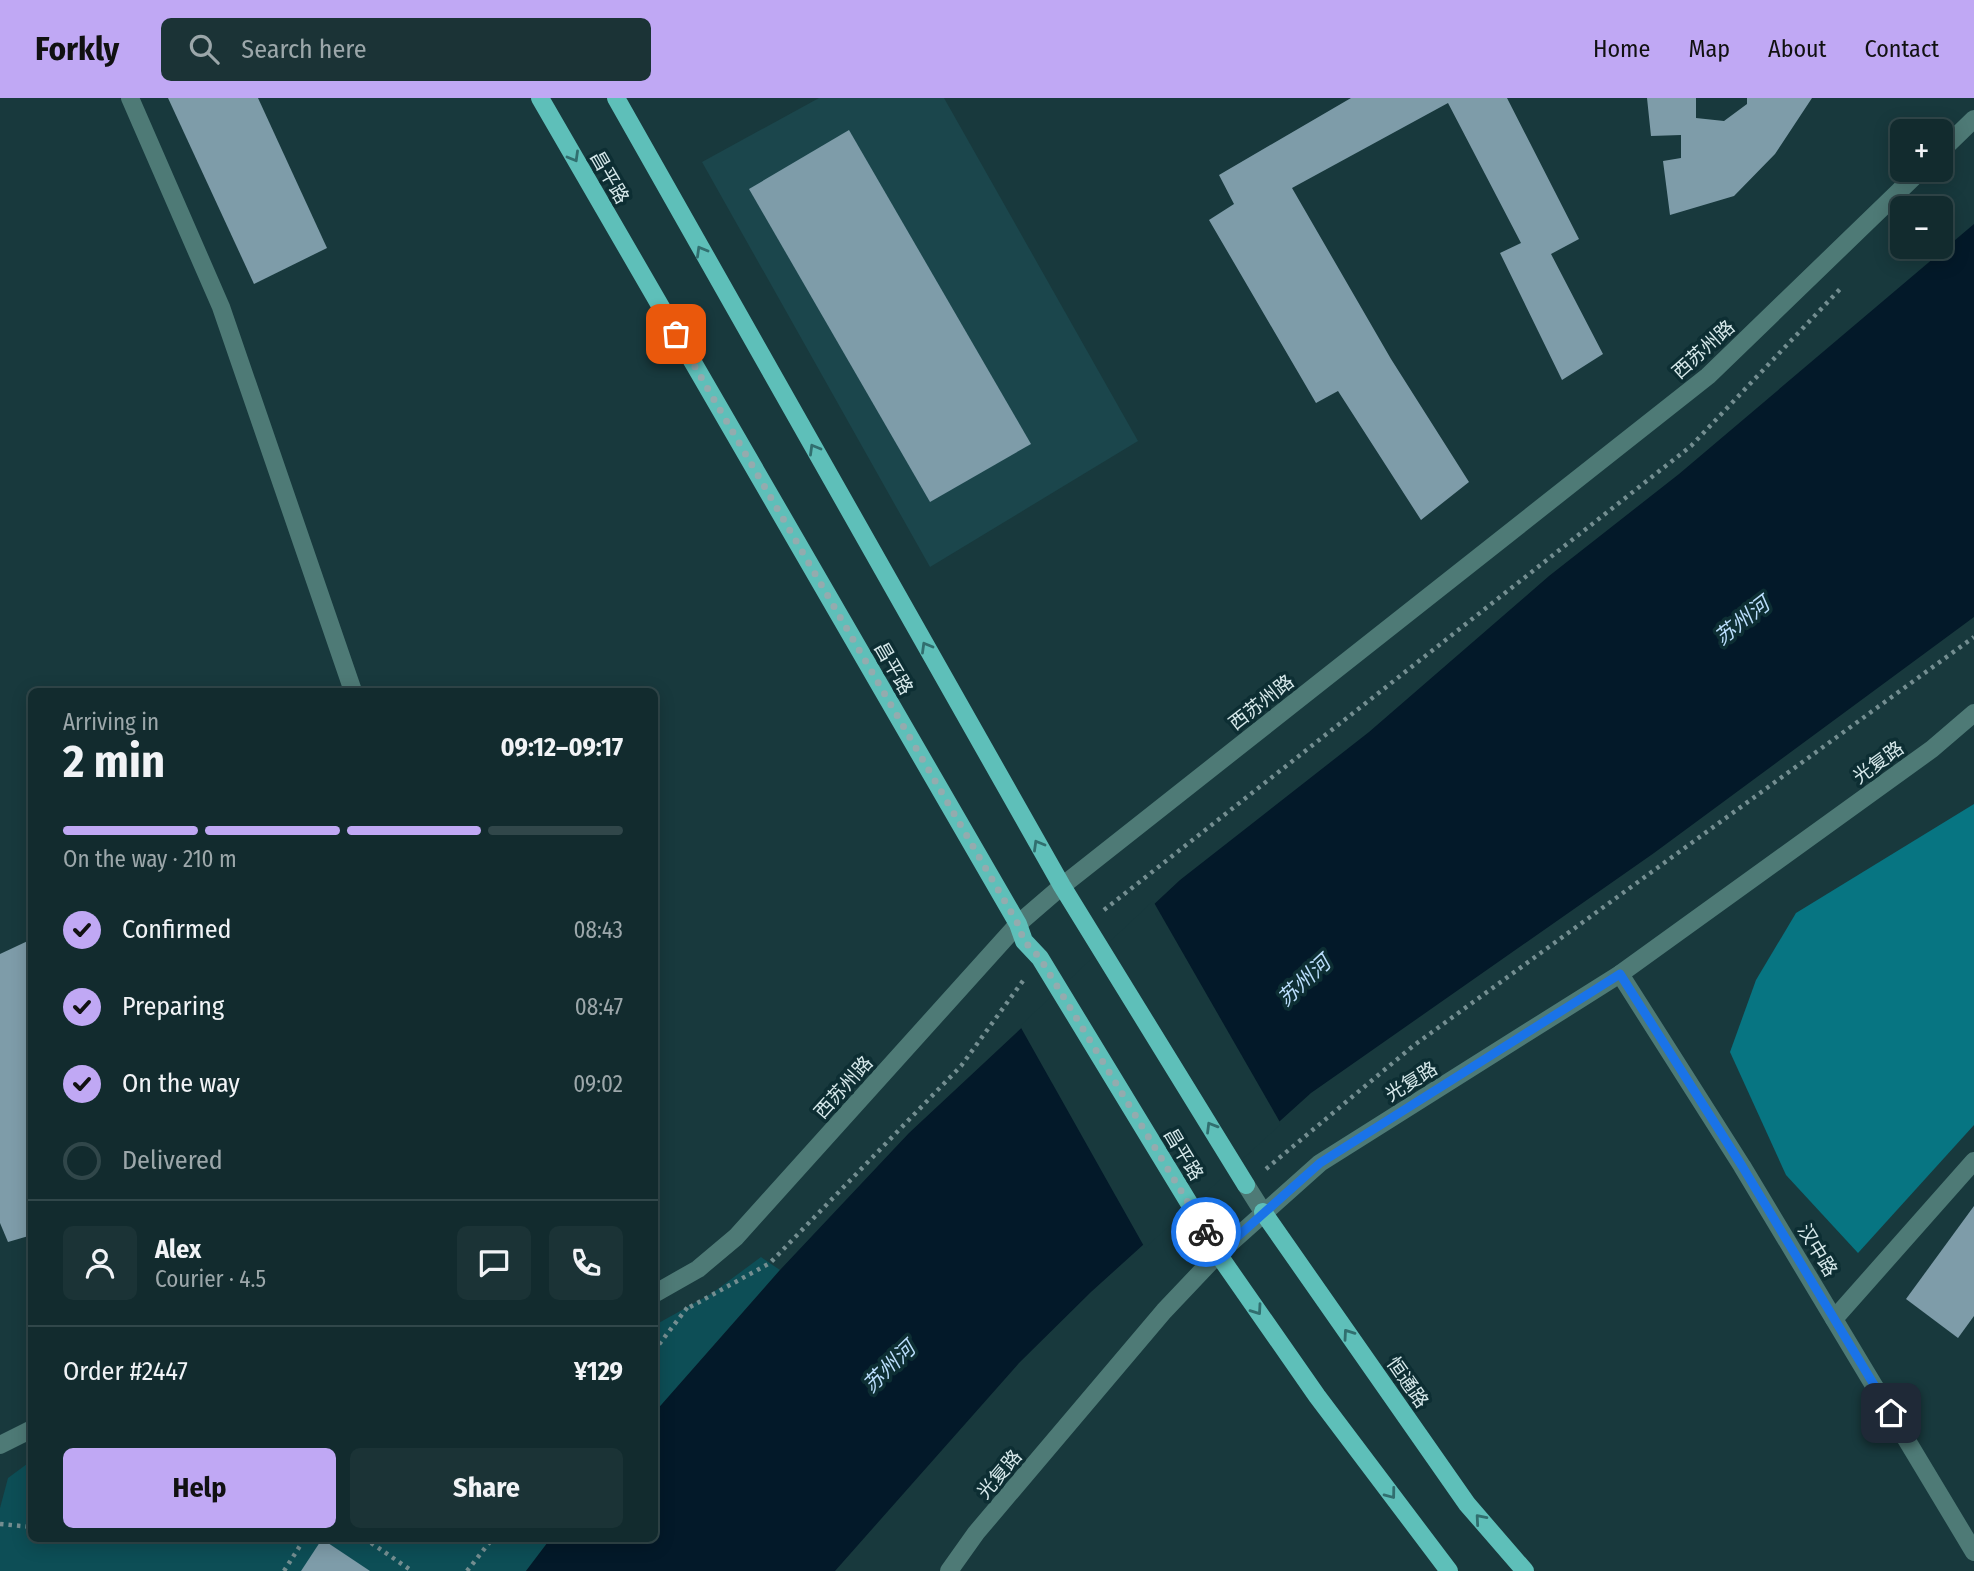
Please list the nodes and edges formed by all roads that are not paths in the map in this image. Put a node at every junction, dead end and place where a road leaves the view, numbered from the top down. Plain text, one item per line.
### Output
1 (130, 98) edge
2 (540, 98) edge
3 (616, 98) edge
4 (1974, 119) edge
5 (1953, 139) edge
6 (1909, 182) edge
7 (352, 688) edge
8 (1974, 713) edge
9 (1062, 886) junction
10 (1018, 924) junction
11 (1620, 974) junction
12 (1974, 1161) edge
13 (1246, 1185) joint
14 (1264, 1212) junction
15 (1203, 1226) joint
16 (1218, 1254) junction
17 (658, 1292) edge
18 (1834, 1319) junction
19 (28, 1431) edge
20 (0, 1445) edge
21 (1974, 1552) edge
22 (949, 1571) edge
23 (1449, 1571) edge
24 (1525, 1571) edge

1 - 7 street
2 -> 10 main road, 昌平路
9 -> 3 main road, 昌平路
4 - 5 street
6 - 9 street, 西苏州路
8 - 11 street, 光复路
9 - 10 street, 西苏州路
13 -> 9 main road, 昌平路
10 - 15 main road, 昌平路
10 - 17 street, 西苏州路
11 - 14 street, 光复路
11 - 18 street, 汉中路
12 - 18 street
13 - 14 street, 昌平路
14 - 16 street, 光复路
24 -> 14 main road, 恒通路
15 - 16 street, 昌平路
16 - 22 street, 光复路
16 -> 23 main road
18 - 21 street, 汉中路
19 - 20 street

